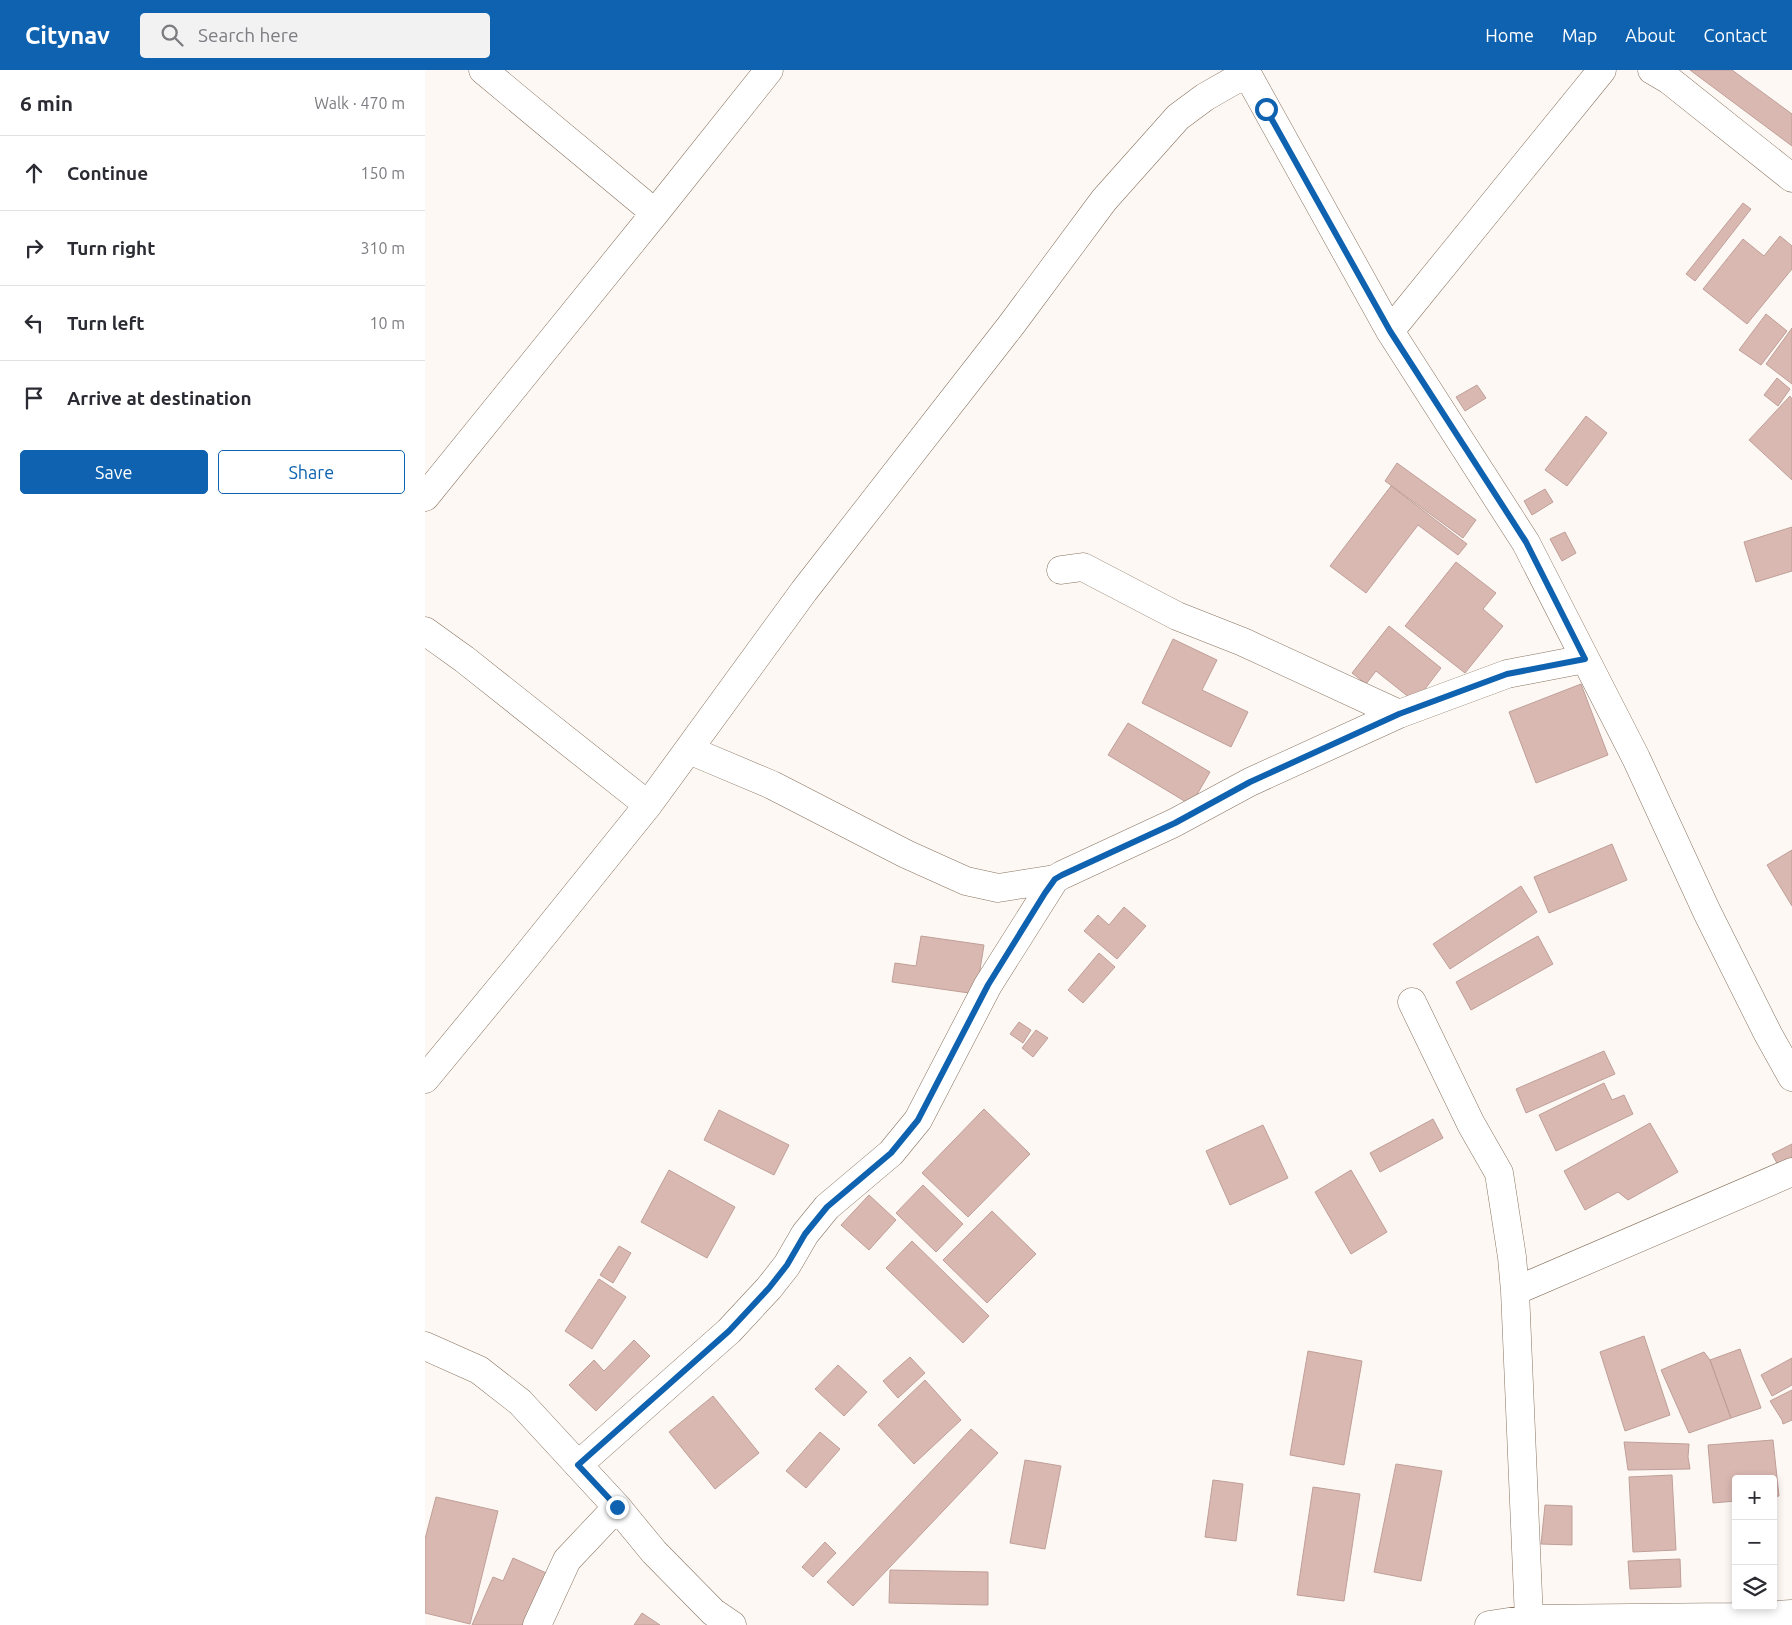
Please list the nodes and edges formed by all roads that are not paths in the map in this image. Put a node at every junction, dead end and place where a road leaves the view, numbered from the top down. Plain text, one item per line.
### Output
1 (483, 70) edge
2 (769, 70) edge
3 (1602, 70) edge
4 (1652, 70) edge
5 (1246, 72) edge
6 (1792, 178) edge
7 (655, 213) junction
8 (1390, 331) junction
9 (425, 497) edge
10 (1061, 570) dead end
11 (425, 630) edge
12 (1585, 659) junction
13 (1399, 714) junction
14 (689, 750) junction
15 (648, 805) junction
16 (1055, 879) junction
17 (1412, 1002) dead end
18 (1792, 1077) edge
19 (425, 1079) edge
20 (1792, 1172) edge
21 (1515, 1291) junction
22 (425, 1346) edge
23 (578, 1465) junction
24 (617, 1507) junction
25 (1792, 1614) edge
26 (1529, 1619) junction
27 (537, 1625) edge
28 (732, 1625) edge
29 (1489, 1625) edge

1 - 7 street
2 - 7 street
3 - 8 street
4 - 6 street
5 - 8 street
5 - 14 street
7 - 9 street
8 - 12 street
10 - 13 street
11 - 15 street
12 - 13 street
12 - 18 street
13 - 16 street
14 - 15 street
14 - 16 street
15 - 19 street
16 - 23 street
17 - 21 street
20 - 21 street
21 - 26 street
22 - 23 street
23 - 24 street
24 - 27 street
24 - 28 street
25 - 26 street
26 - 29 street

